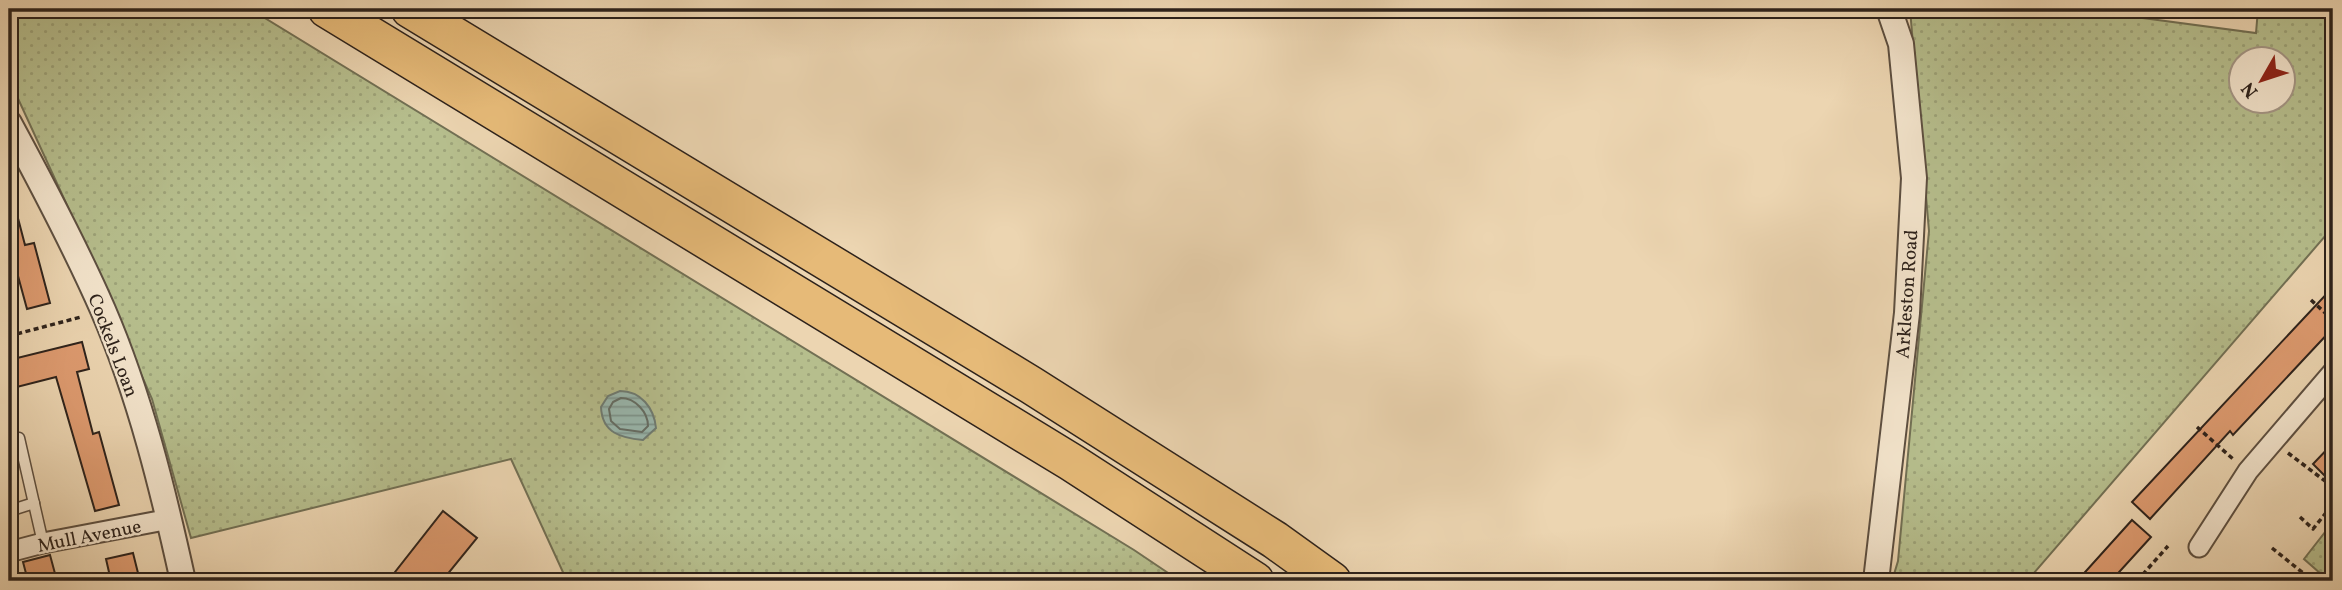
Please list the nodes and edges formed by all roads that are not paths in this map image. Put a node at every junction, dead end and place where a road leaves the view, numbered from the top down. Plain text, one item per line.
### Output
1 (327, 9) edge
2 (410, 9) edge
3 (1889, 9) edge
4 (9, 123) edge
5 (2333, 372) edge
6 (9, 452) edge
7 (34, 503) junction
8 (9, 511) edge
9 (170, 519) junction
10 (43, 543) junction
11 (2199, 547) dead end
12 (9, 552) edge
13 (183, 581) edge
14 (1255, 581) edge
15 (1332, 581) edge
16 (1875, 581) edge

1 - 14 highway
2 - 15 highway
3 - 16 street, Arkleston Road
4 - 9 street, Cockels Loan
5 - 11 street
6 - 7 lane
7 - 8 lane
7 - 10 lane
9 - 10 street, Mull Avenue
9 - 13 street, Cockels Loan
10 - 12 street, Mull Avenue

